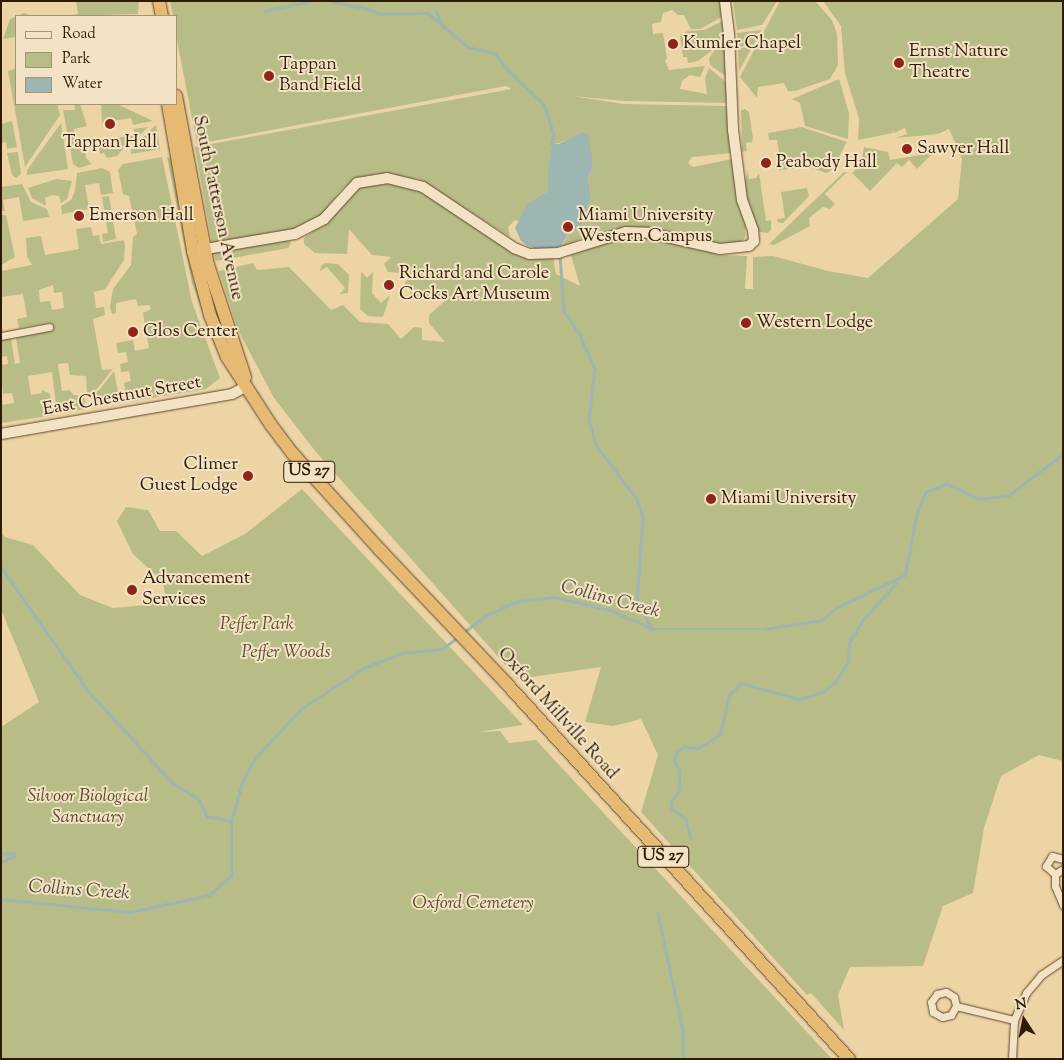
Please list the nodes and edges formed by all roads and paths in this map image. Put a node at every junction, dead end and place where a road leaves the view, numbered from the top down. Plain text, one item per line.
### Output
1 (150, 1) edge
2 (159, 1) edge
3 (725, 1) edge
4 (153, 15) edge
5 (162, 15) edge
6 (168, 105) edge
7 (177, 105) edge
8 (199, 250) junction
9 (49, 327) dead end
10 (1, 336) edge
11 (247, 386) junction
12 (1, 434) edge
13 (1063, 859) edge
14 (1063, 869) edge
15 (1055, 874) junction
16 (1063, 905) edge
17 (1063, 960) edge
18 (956, 1006) dead end
19 (1014, 1020) junction
20 (848, 1059) edge
21 (1012, 1059) edge

1 - 4 highway
2 - 5 highway
3 - 8 street
6 - 8 highway, South Patterson Avenue / US 27
7 - 8 highway, South Patterson Avenue / US 27
8 - 11 highway, South Patterson Avenue / US 27
9 - 10 street
11 - 12 street, East Chestnut Street
11 - 20 highway, Oxford Millville Road / US 27
13 - 15 street
14 - 15 street
15 - 16 street
17 - 19 street
18 - 19 street
19 - 21 street

